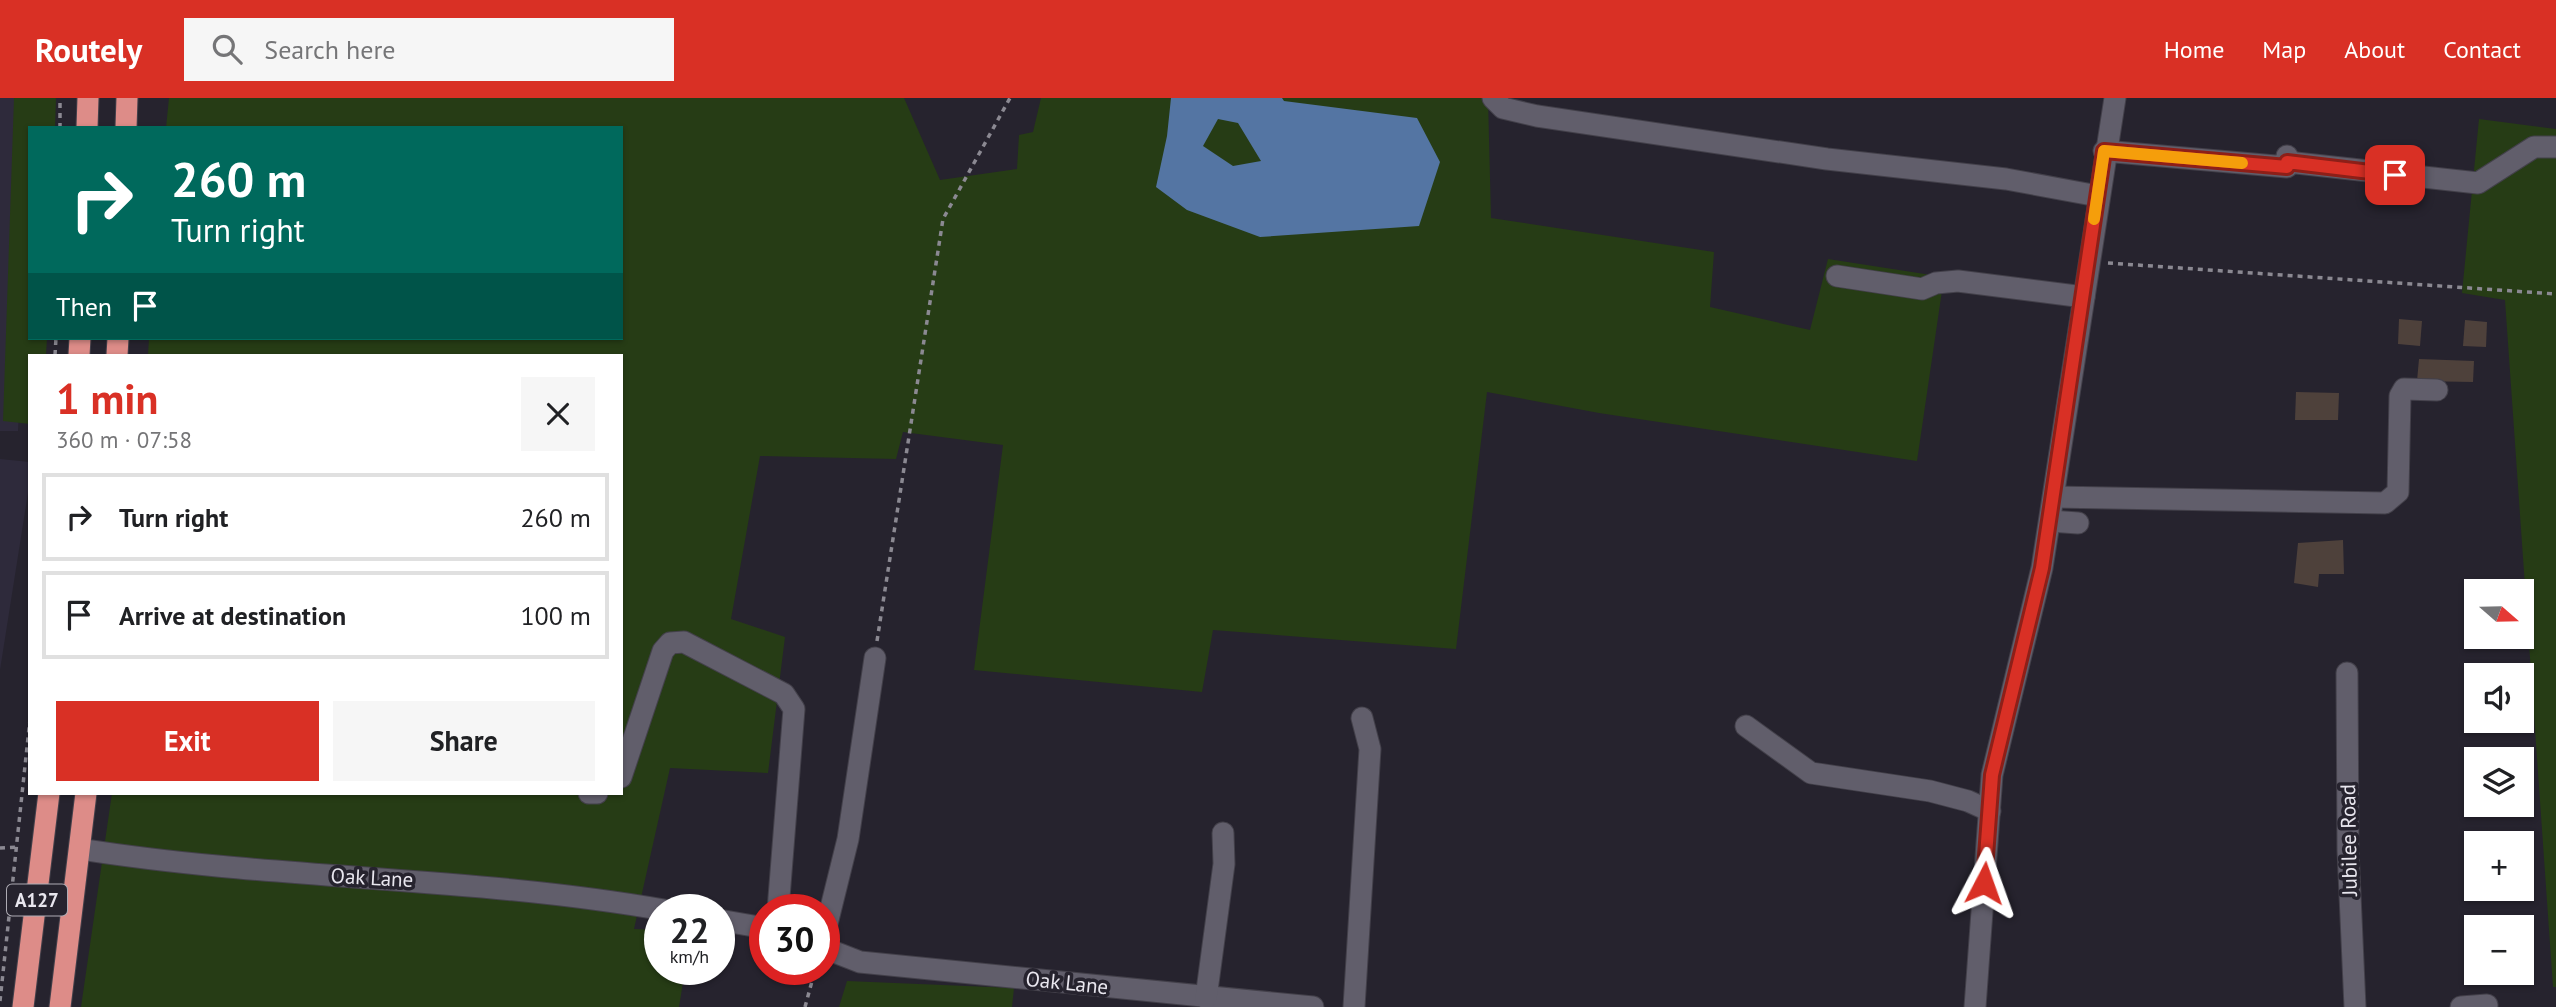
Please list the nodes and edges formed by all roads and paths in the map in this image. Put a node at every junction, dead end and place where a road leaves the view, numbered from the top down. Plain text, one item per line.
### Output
1 (60, 98) edge
2 (88, 98) edge
3 (127, 98) edge
4 (1010, 98) edge
5 (1493, 98) edge
6 (2115, 98) edge
7 (60, 126) edge
8 (87, 126) edge
9 (126, 126) edge
10 (2556, 147) edge
11 (2104, 151) junction
12 (2098, 196) junction
13 (2089, 261) junction
14 (1837, 276) dead end
15 (2556, 294) edge
16 (2084, 297) junction
17 (2437, 390) dead end
18 (2054, 498) junction
19 (2050, 521) junction
20 (2078, 523) dead end
21 (875, 658) joint
22 (2347, 673) dead end
23 (1362, 718) dead end
24 (1746, 726) dead end
25 (28, 738) edge
26 (623, 772) edge
27 (49, 795) edge
28 (86, 795) edge
29 (1990, 811) junction
30 (1223, 833) dead end
31 (80, 849) junction
32 (779, 894) edge
33 (834, 894) edge
34 (644, 907) edge
35 (840, 954) edge
36 (811, 985) edge
37 (1206, 998) junction
38 (0, 1001) edge
39 (2487, 1005) dead end
40 (23, 1007) edge
41 (60, 1007) edge
42 (805, 1007) edge
43 (1313, 1007) edge
44 (1354, 1007) edge
45 (1975, 1007) edge
46 (2356, 1007) edge
47 (2461, 1007) edge

1 - 7 path
2 - 8 highway
3 - 9 highway
4 - 21 path
5 - 12 street
6 - 11 street
10 - 11 street
11 - 12 street
12 - 13 street
13 - 15 path
13 - 16 street
14 - 16 street
16 - 18 street
17 - 18 street
18 - 19 street
19 - 20 street
19 - 29 street
21 - 33 street
22 - 46 street, Jubilee Road
23 - 44 street
24 - 29 street
25 - 38 path
26 - 32 street
27 - 40 highway, A127
28 - 31 highway, A127
29 - 45 street
30 - 37 street
31 - 34 street, Oak Lane
31 - 41 highway, A127
35 - 37 street, Oak Lane
36 - 42 path
37 - 43 street, Oak Lane
39 - 47 street

